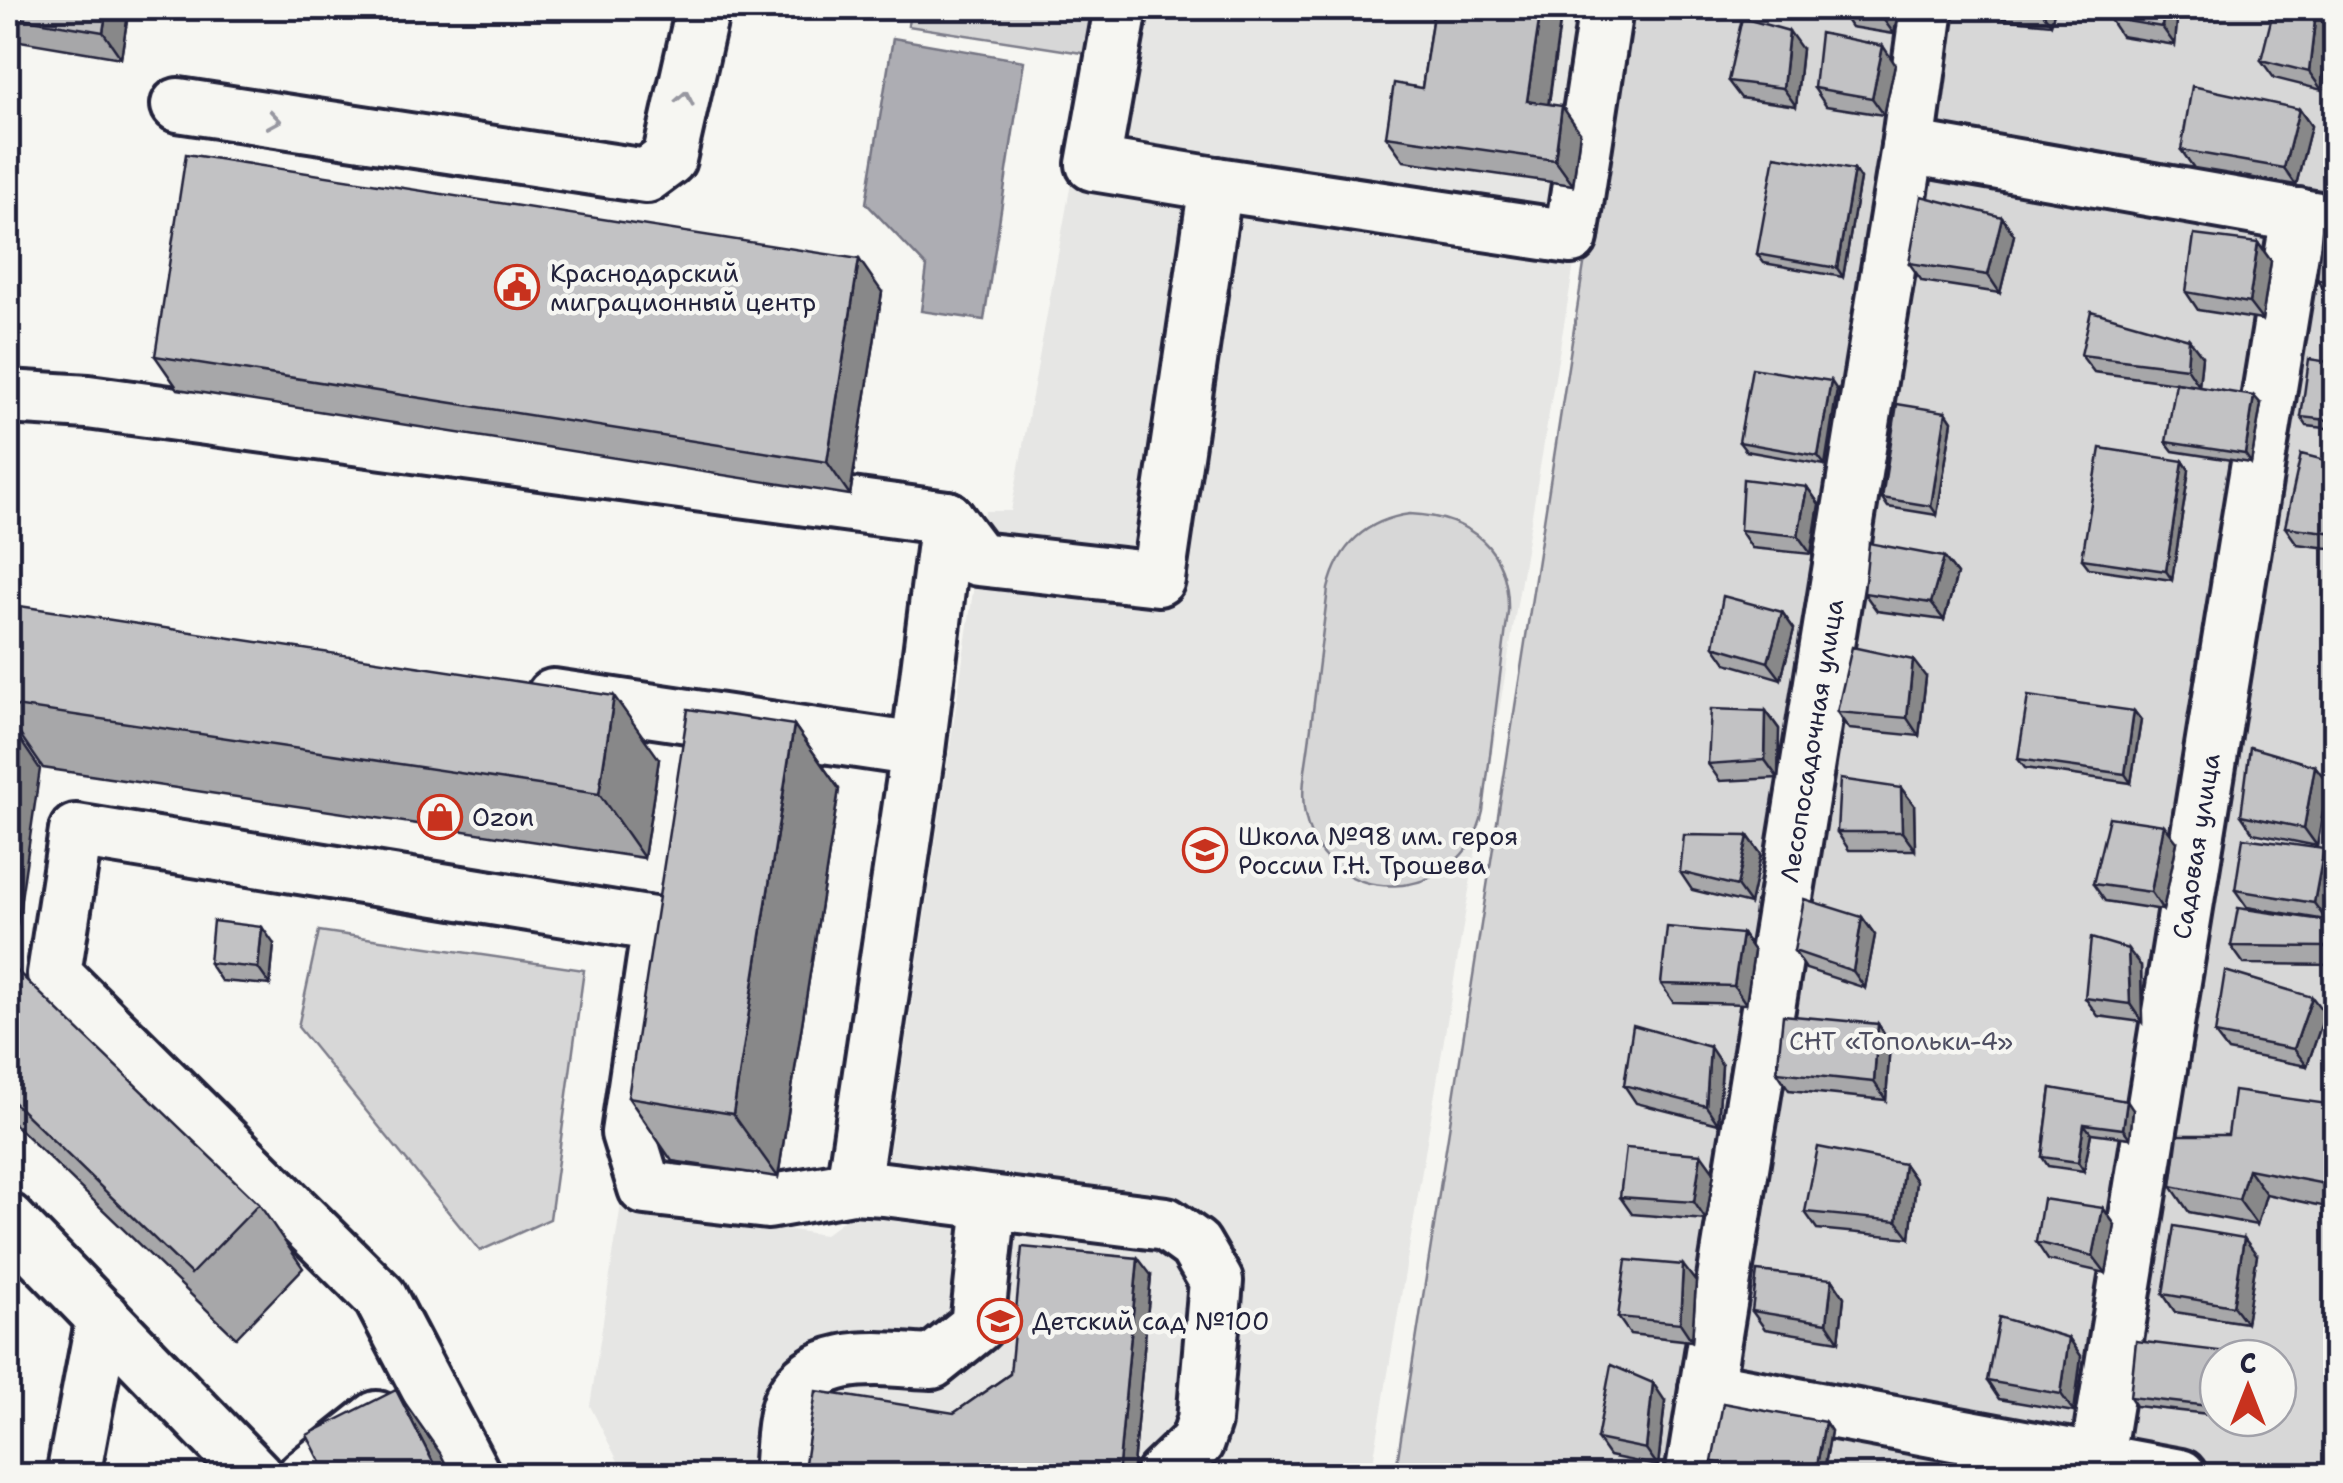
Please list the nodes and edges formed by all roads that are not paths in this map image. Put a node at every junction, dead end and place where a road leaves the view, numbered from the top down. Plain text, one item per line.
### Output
1 (702, 8) edge
2 (1121, 8) edge
3 (1606, 8) edge
4 (1927, 8) edge
5 (178, 105) dead end
6 (1908, 147) junction
7 (1216, 184) junction
8 (2317, 219) edge
9 (8, 397) edge
10 (947, 518) junction
11 (515, 690) edge
12 (918, 750) junction
13 (54, 974) junction
14 (16, 1012) edge
15 (853, 1187) junction
16 (990, 1203) junction
17 (8, 1220) edge
18 (102, 1317) junction
19 (424, 1381) junction
20 (1706, 1388) junction
21 (2095, 1467) edge
22 (73, 1476) edge
23 (256, 1476) edge
24 (304, 1476) edge
25 (474, 1476) edge
26 (780, 1476) edge
27 (1162, 1476) edge
28 (1692, 1476) edge
29 (2180, 1476) edge

5 -> 1 street
2 - 7 street
3 - 7 street
4 - 6 street, Лесопосадочная улица
6 - 8 street
6 - 20 street, Лесопосадочная улица
7 - 10 street
8 - 21 street, Садовая улица
9 - 10 street
10 - 12 street
11 - 12 street
12 - 15 street
13 - 14 street
13 - 15 street
13 - 19 street
15 - 16 street
16 - 26 street
16 - 27 street
17 - 18 street
18 - 22 street
18 - 23 street
19 - 24 street
19 - 25 street
20 - 21 street
20 - 28 street, Лесопосадочная улица
21 - 29 street

